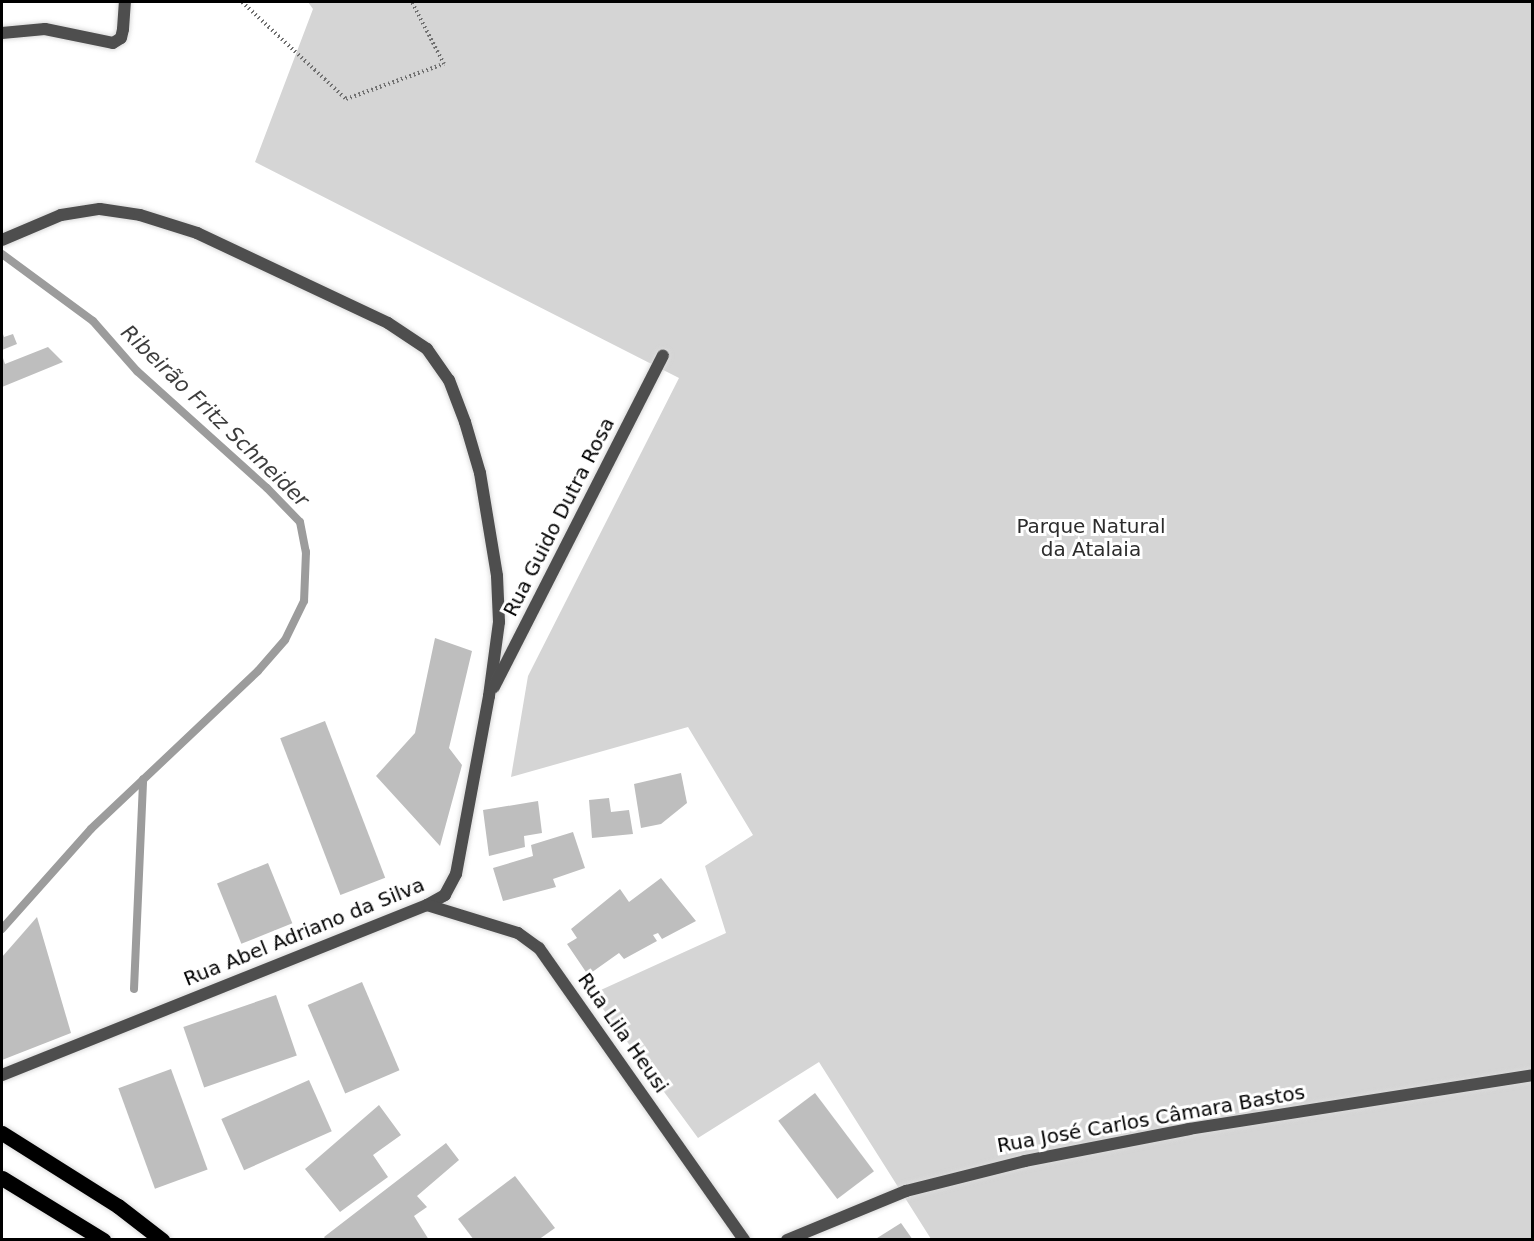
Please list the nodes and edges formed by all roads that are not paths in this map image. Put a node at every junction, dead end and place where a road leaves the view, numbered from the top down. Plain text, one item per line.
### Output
1 (125, 2) edge
2 (2, 33) edge
3 (6, 238) edge
4 (663, 356) dead end
5 (489, 696) junction
6 (427, 905) junction
7 (1533, 1075) edge
8 (2, 1076) edge
9 (2, 1133) edge
10 (2, 1178) edge
11 (103, 1239) edge
12 (162, 1239) edge
13 (744, 1239) edge
14 (787, 1239) edge

1 - 2 street
3 - 5 street, Rua Abel Adriano da Silva
4 - 5 street, Rua Guido Dutra Rosa
5 - 6 street, Rua Abel Adriano da Silva
6 - 8 street, Rua Abel Adriano da Silva
6 - 13 street, Rua Lila Heusi
7 - 14 street, Rua José Carlos Câmara Bastos
9 - 12 main road
10 - 11 main road

